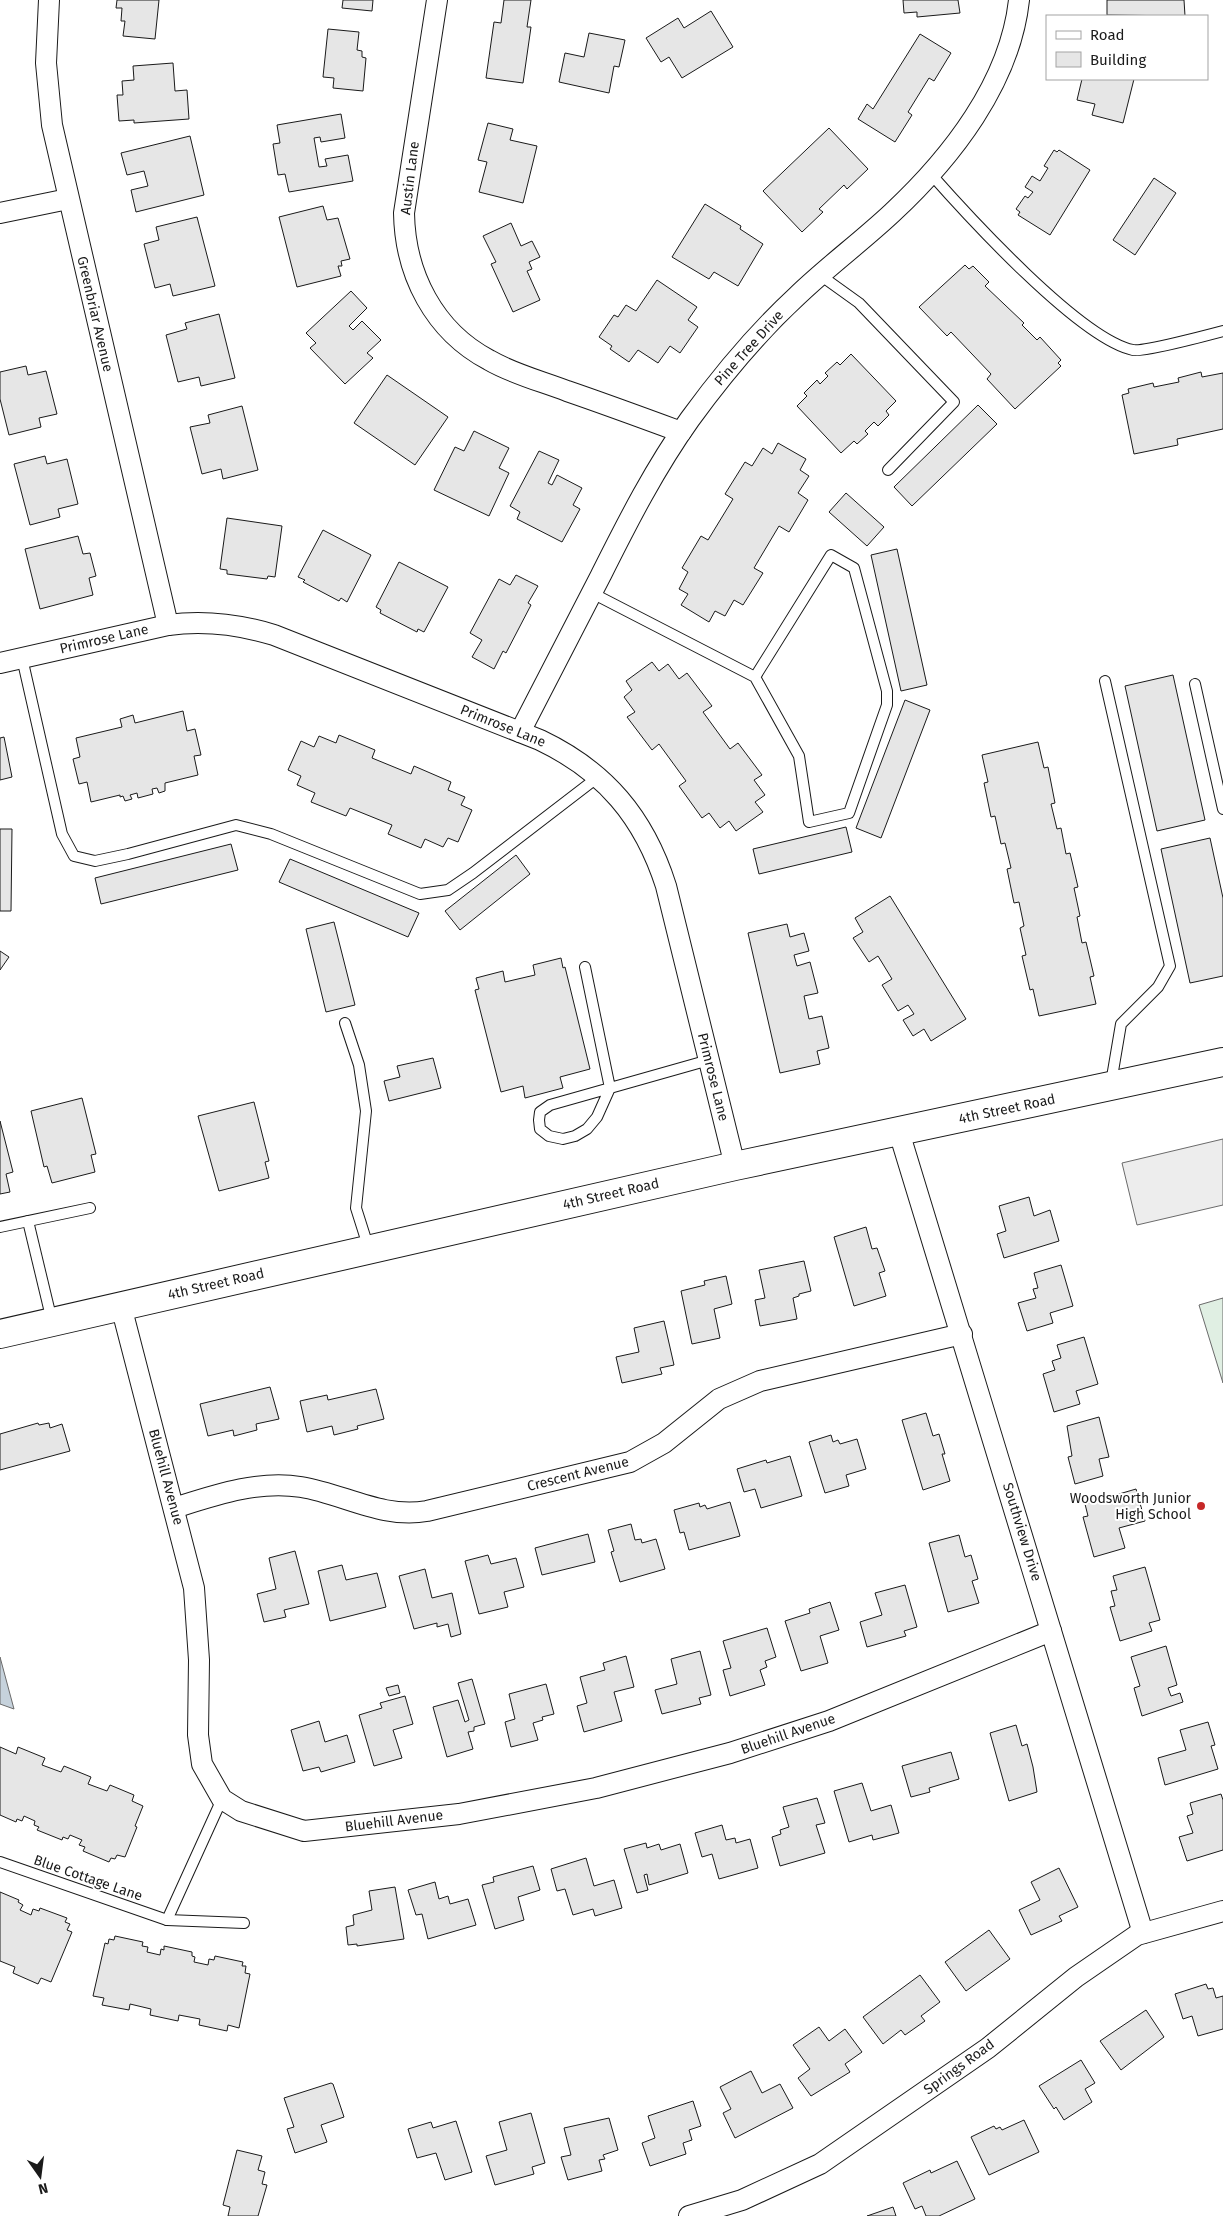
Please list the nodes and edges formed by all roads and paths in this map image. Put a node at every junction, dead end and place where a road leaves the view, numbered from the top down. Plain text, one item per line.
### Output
1 (49, 0) edge
2 (437, 0) edge
3 (1018, 0) edge
4 (930, 173) junction
5 (68, 199) junction
6 (0, 213) edge
7 (820, 275) junction
8 (1223, 331) edge
9 (681, 432) junction
10 (888, 470) dead end
11 (592, 593) junction
12 (168, 625) junction
13 (22, 658) junction
14 (0, 663) edge
15 (755, 677) junction
16 (1105, 681) dead end
17 (1195, 684) dead end
18 (520, 732) junction
19 (598, 776) junction
20 (1223, 810) edge
21 (584, 967) dead end
22 (345, 1023) dead end
23 (709, 1060) junction
24 (1223, 1062) edge
25 (1111, 1086) junction
26 (610, 1088) junction
27 (899, 1132) junction
28 (735, 1166) junction
29 (90, 1208) dead end
30 (28, 1221) junction
31 (0, 1227) edge
32 (369, 1249) junction
33 (121, 1306) junction
34 (52, 1322) junction
35 (0, 1334) edge
36 (962, 1334) junction
37 (174, 1508) junction
38 (1052, 1631) junction
39 (222, 1799) junction
40 (0, 1862) edge
41 (1223, 1911) edge
42 (167, 1920) junction
43 (244, 1923) dead end
44 (1143, 1933) junction
45 (689, 2216) edge

1 - 5 street, Greenbriar Avenue
2 - 9 street, Austin Lane
3 - 4 street, Pine Tree Drive
4 - 7 street, Pine Tree Drive
4 - 8 lane
5 - 6 street
5 - 12 street, Greenbriar Avenue
7 - 9 street, Pine Tree Drive
7 - 10 lane
9 - 11 street, Pine Tree Drive
11 - 15 lane
11 - 18 street, Pine Tree Drive
12 - 13 street, Primrose Lane
12 - 18 street, Primrose Lane
13 - 14 street, Primrose Lane
13 - 19 lane
15 - 15 lane
16 - 25 lane
17 - 20 lane
18 - 19 street, Primrose Lane
19 - 23 street, Primrose Lane
21 - 26 lane
22 - 32 lane
23 - 26 lane
23 - 28 street, Primrose Lane
24 - 25 street, 4th Street Road
25 - 27 street, 4th Street Road
26 - 26 lane
27 - 28 street, 4th Street Road
27 - 36 street, Southview Drive
28 - 32 street, 4th Street Road
29 - 30 lane
30 - 31 lane
30 - 34 lane
32 - 33 street, 4th Street Road
33 - 34 street, 4th Street Road
33 - 37 street, Bluehill Avenue
34 - 35 street, 4th Street Road
36 - 37 street, Crescent Avenue
36 - 38 street, Southview Drive
37 - 39 street, Bluehill Avenue
38 - 39 street, Bluehill Avenue
38 - 44 street, Southview Drive
39 - 42 lane
40 - 42 lane, Blue Cottage Lane
41 - 44 street, Springs Road
42 - 43 lane, Blue Cottage Lane
44 - 45 street, Springs Road

